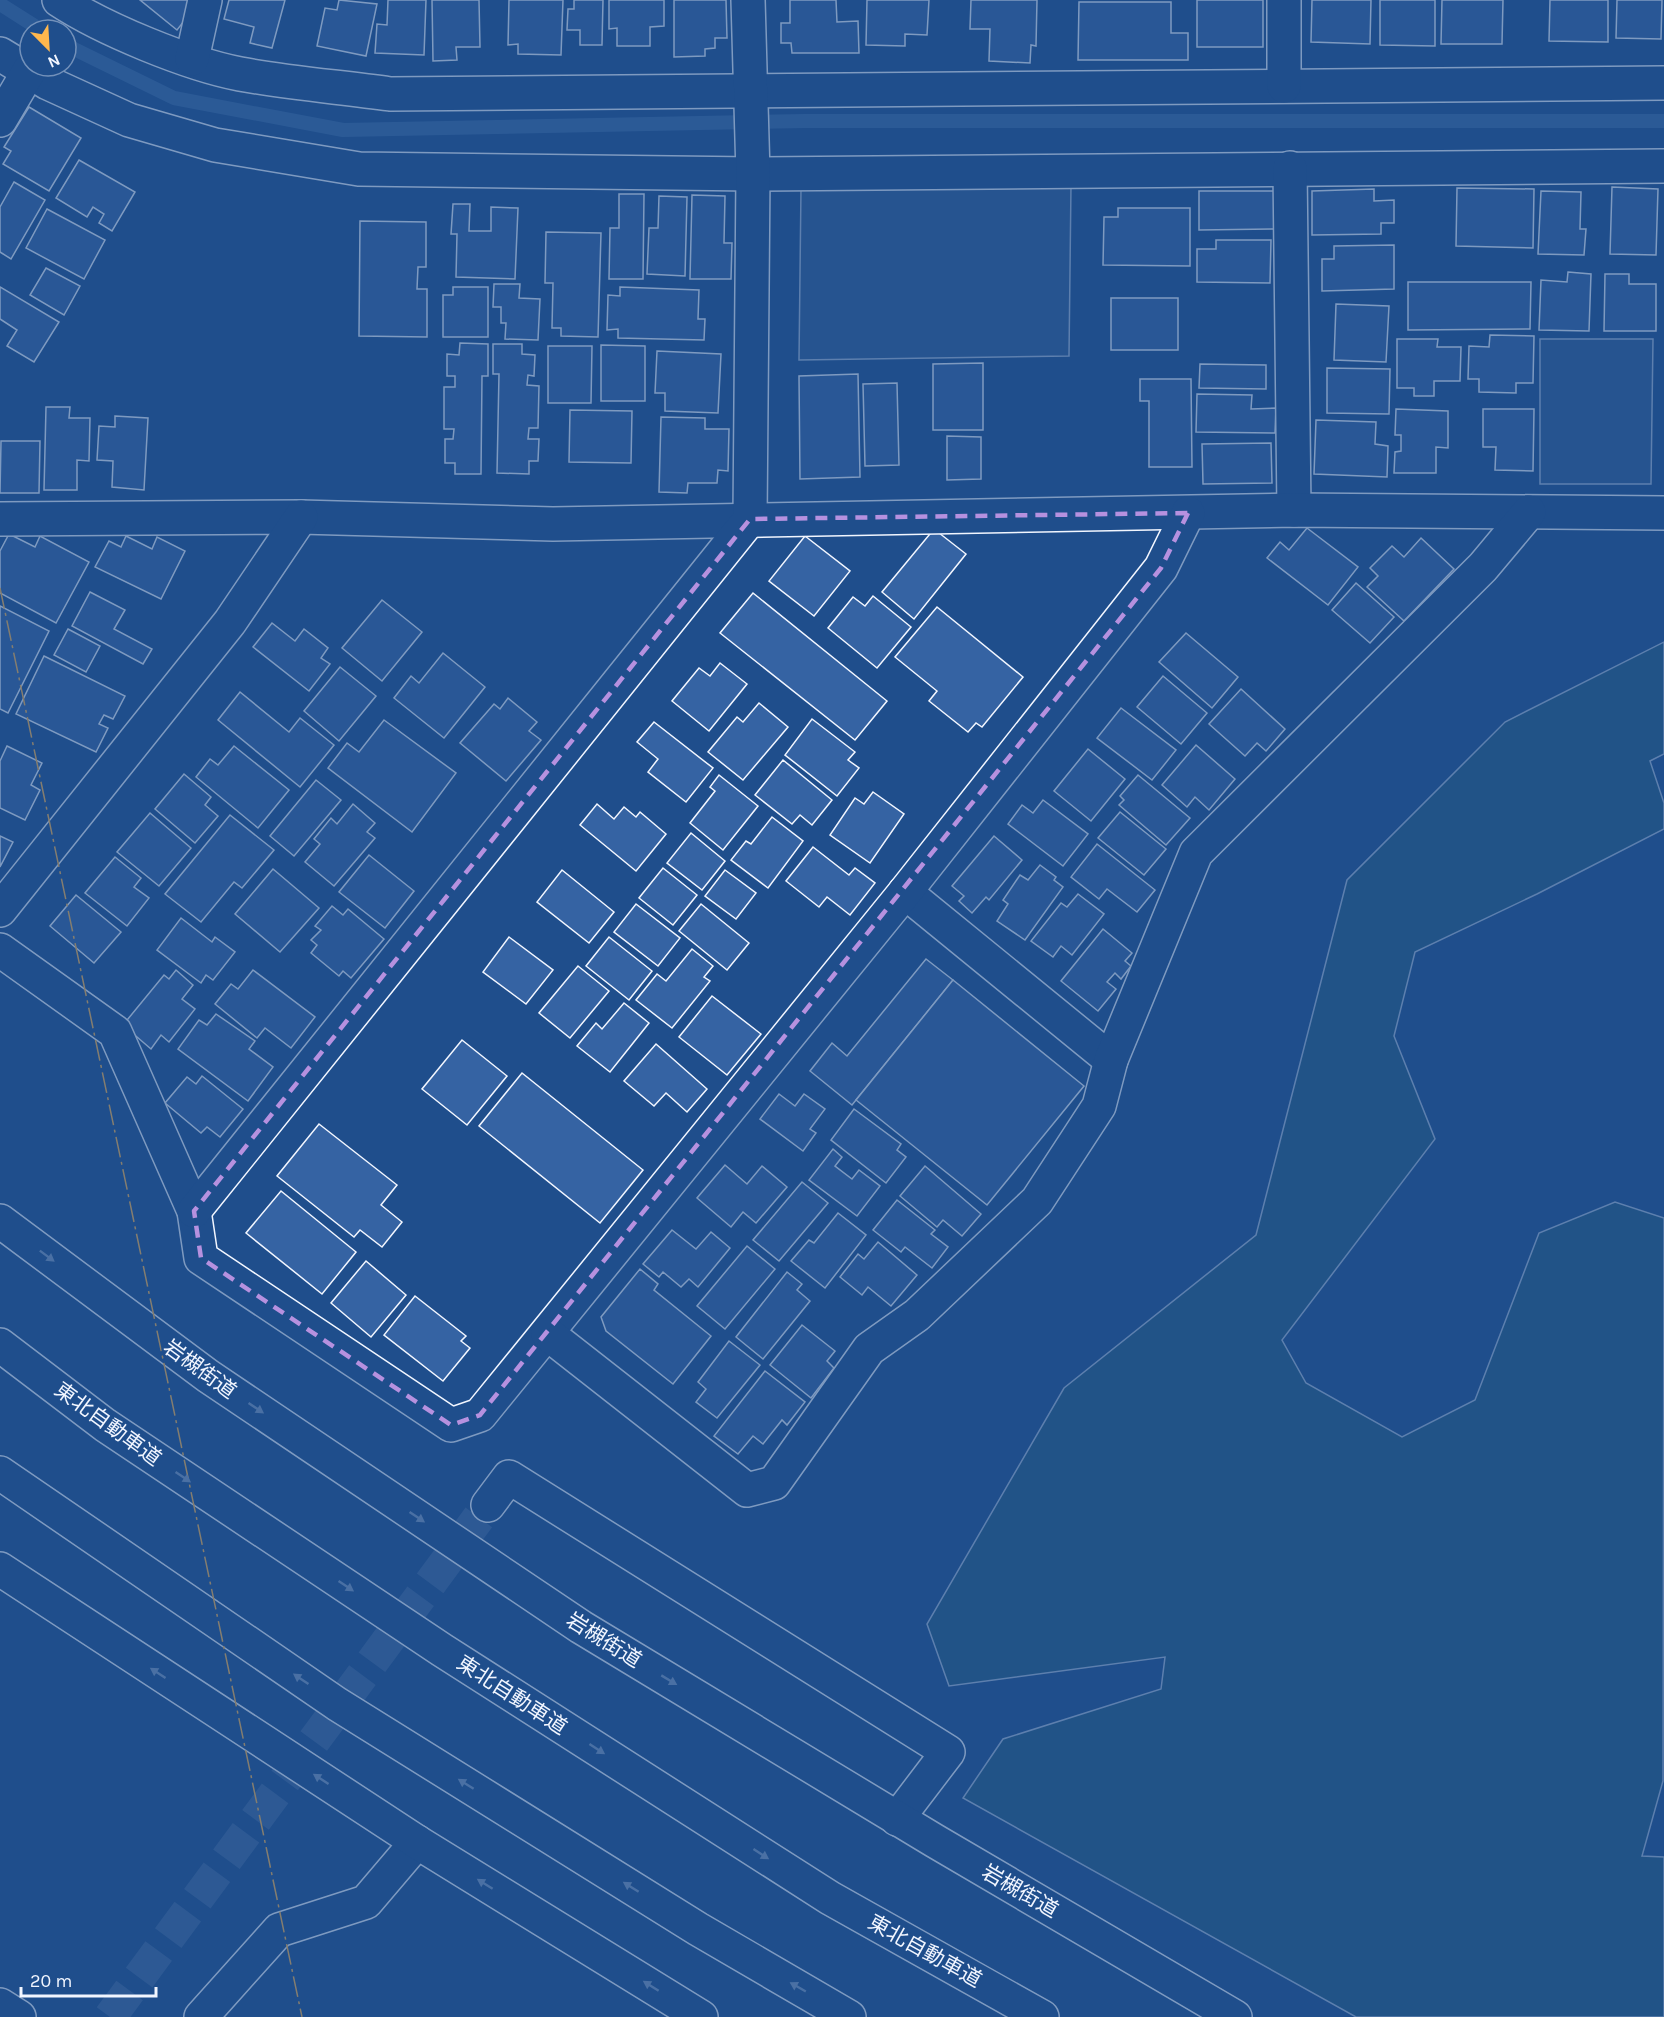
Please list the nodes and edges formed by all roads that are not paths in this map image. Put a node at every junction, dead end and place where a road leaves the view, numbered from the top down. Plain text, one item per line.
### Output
1 (59, 0) edge
2 (205, 0) edge
3 (748, 0) edge
4 (1284, 0) edge
5 (0, 54) edge
6 (192, 59) junction
7 (18, 65) edge
8 (25, 78) edge
9 (40, 78) edge
10 (1664, 83) edge
11 (1284, 86) junction
12 (750, 91) junction
13 (0, 120) edge
14 (1664, 166) edge
15 (1290, 168) junction
16 (753, 174) junction
17 (1294, 510) junction
18 (1529, 512) junction
19 (1188, 513) junction
20 (1664, 513) edge
21 (301, 518) junction
22 (0, 519) edge
23 (750, 519) junction
24 (905, 892) junction
25 (0, 910) edge
26 (0, 950) edge
27 (1111, 1060) junction
28 (194, 1211) junction
29 (0, 1221) edge
30 (548, 1334) junction
31 (0, 1345) edge
32 (0, 1473) edge
33 (488, 1505) tunnel mouth
34 (0, 1569) edge
35 (897, 1819) junction
36 (417, 1842) junction
37 (0, 2005) edge
38 (19, 2017) edge
39 (201, 2017) edge
40 (701, 2017) edge
41 (849, 2017) edge
42 (1042, 2017) edge
43 (1235, 2017) edge

1 - 6 main road
2 - 6 main road
3 - 12 main road
4 - 11 main road
5 - 7 main road
6 - 12 main road
8 - 13 main road
9 - 16 main road
10 - 11 main road
11 - 12 main road
12 - 16 main road
14 - 15 main road
15 - 16 main road
15 - 17 main road
16 - 23 main road
17 - 18 main road
17 - 19 main road
18 - 20 main road
18 - 27 main road
19 - 23 main road
19 - 24 main road
21 - 22 main road
21 - 23 main road
21 - 25 main road
23 - 28 main road
24 - 27 main road
24 - 30 main road
26 - 28 main road
27 - 30 main road
28 - 30 main road
29 -> 35 main road, 岩槻街道
31 -> 42 main road, 東北自動車道
41 -> 32 main road
33 - 35 main road
36 -> 34 main road
35 - 43 main road, 岩槻街道
36 - 39 main road
40 -> 36 main road
37 - 38 main road

